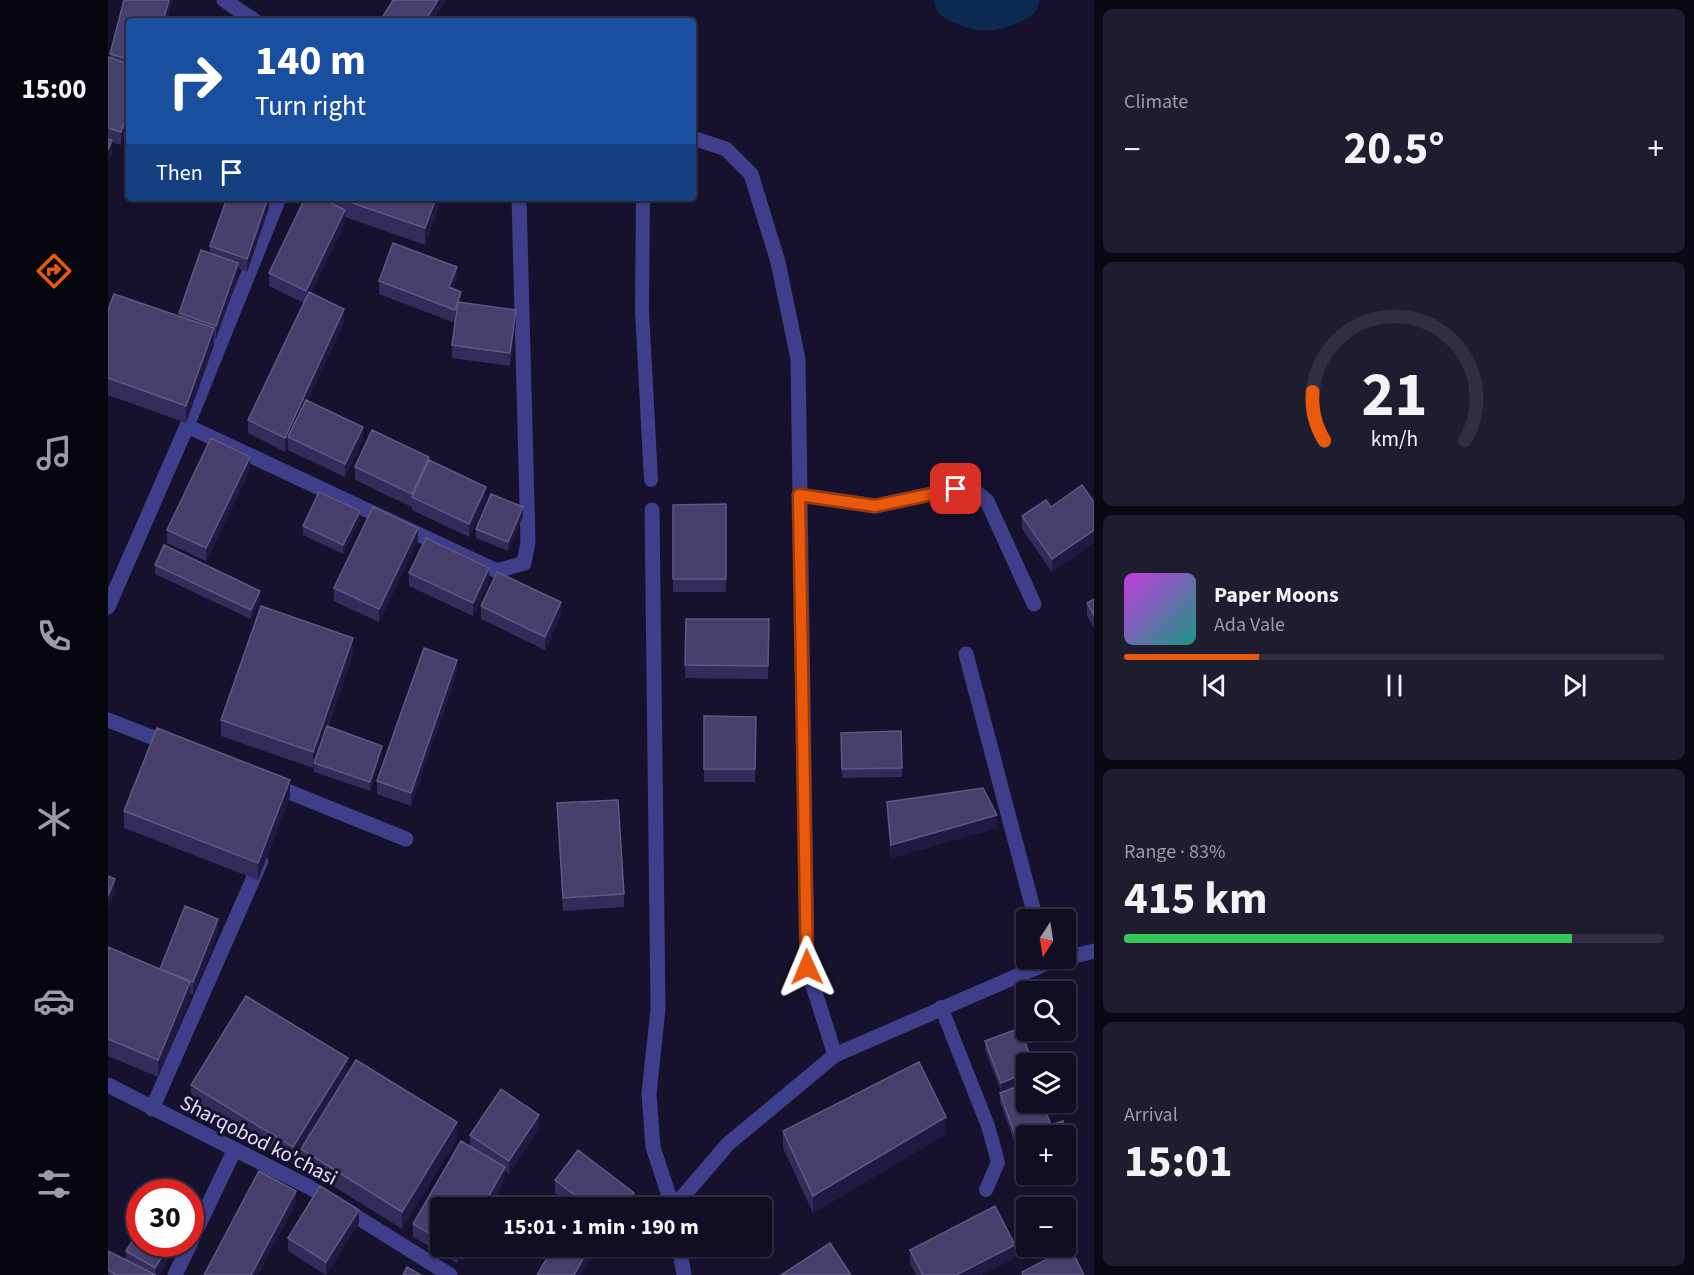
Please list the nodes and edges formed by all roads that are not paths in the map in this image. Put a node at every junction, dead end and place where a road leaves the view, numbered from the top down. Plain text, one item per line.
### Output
1 (224, 0) edge
2 (251, 18) edge
3 (696, 139) edge
4 (278, 201) edge
5 (519, 201) edge
6 (643, 201) edge
7 (187, 426) junction
8 (651, 480) dead end
9 (799, 495) junction
10 (652, 510) dead end
11 (1034, 604) dead end
12 (108, 607) edge
13 (966, 654) dead end
14 (108, 720) edge
15 (183, 750) edge
16 (258, 780) edge
17 (406, 839) dead end
18 (267, 847) edge
19 (1033, 909) edge
20 (1094, 951) edge
21 (1076, 956) edge
22 (1029, 969) edge
23 (941, 1007) junction
24 (835, 1055) junction
25 (108, 1085) edge
26 (152, 1109) junction
27 (235, 1149) junction
28 (986, 1190) dead end
29 (669, 1197) edge
30 (682, 1197) edge
31 (204, 1214) edge
32 (183, 1257) edge
33 (681, 1257) edge
34 (175, 1275) edge
35 (450, 1275) edge
36 (684, 1275) edge

1 - 2 street
3 - 9 street
4 - 7 street
5 - 7 street
6 - 8 lane
7 - 12 street
9 - 11 street
9 - 24 street
10 - 29 street
13 - 19 street
14 - 15 street
16 - 17 street
18 - 26 street
20 - 21 street
22 - 23 street
23 - 24 street
23 - 28 lane
24 - 30 street
25 - 26 street, Sharqobod ko'chasi
26 - 27 street, Sharqobod ko'chasi
27 - 31 street
27 - 35 street, Sharqobod ko'chasi
32 - 34 street
33 - 36 street

